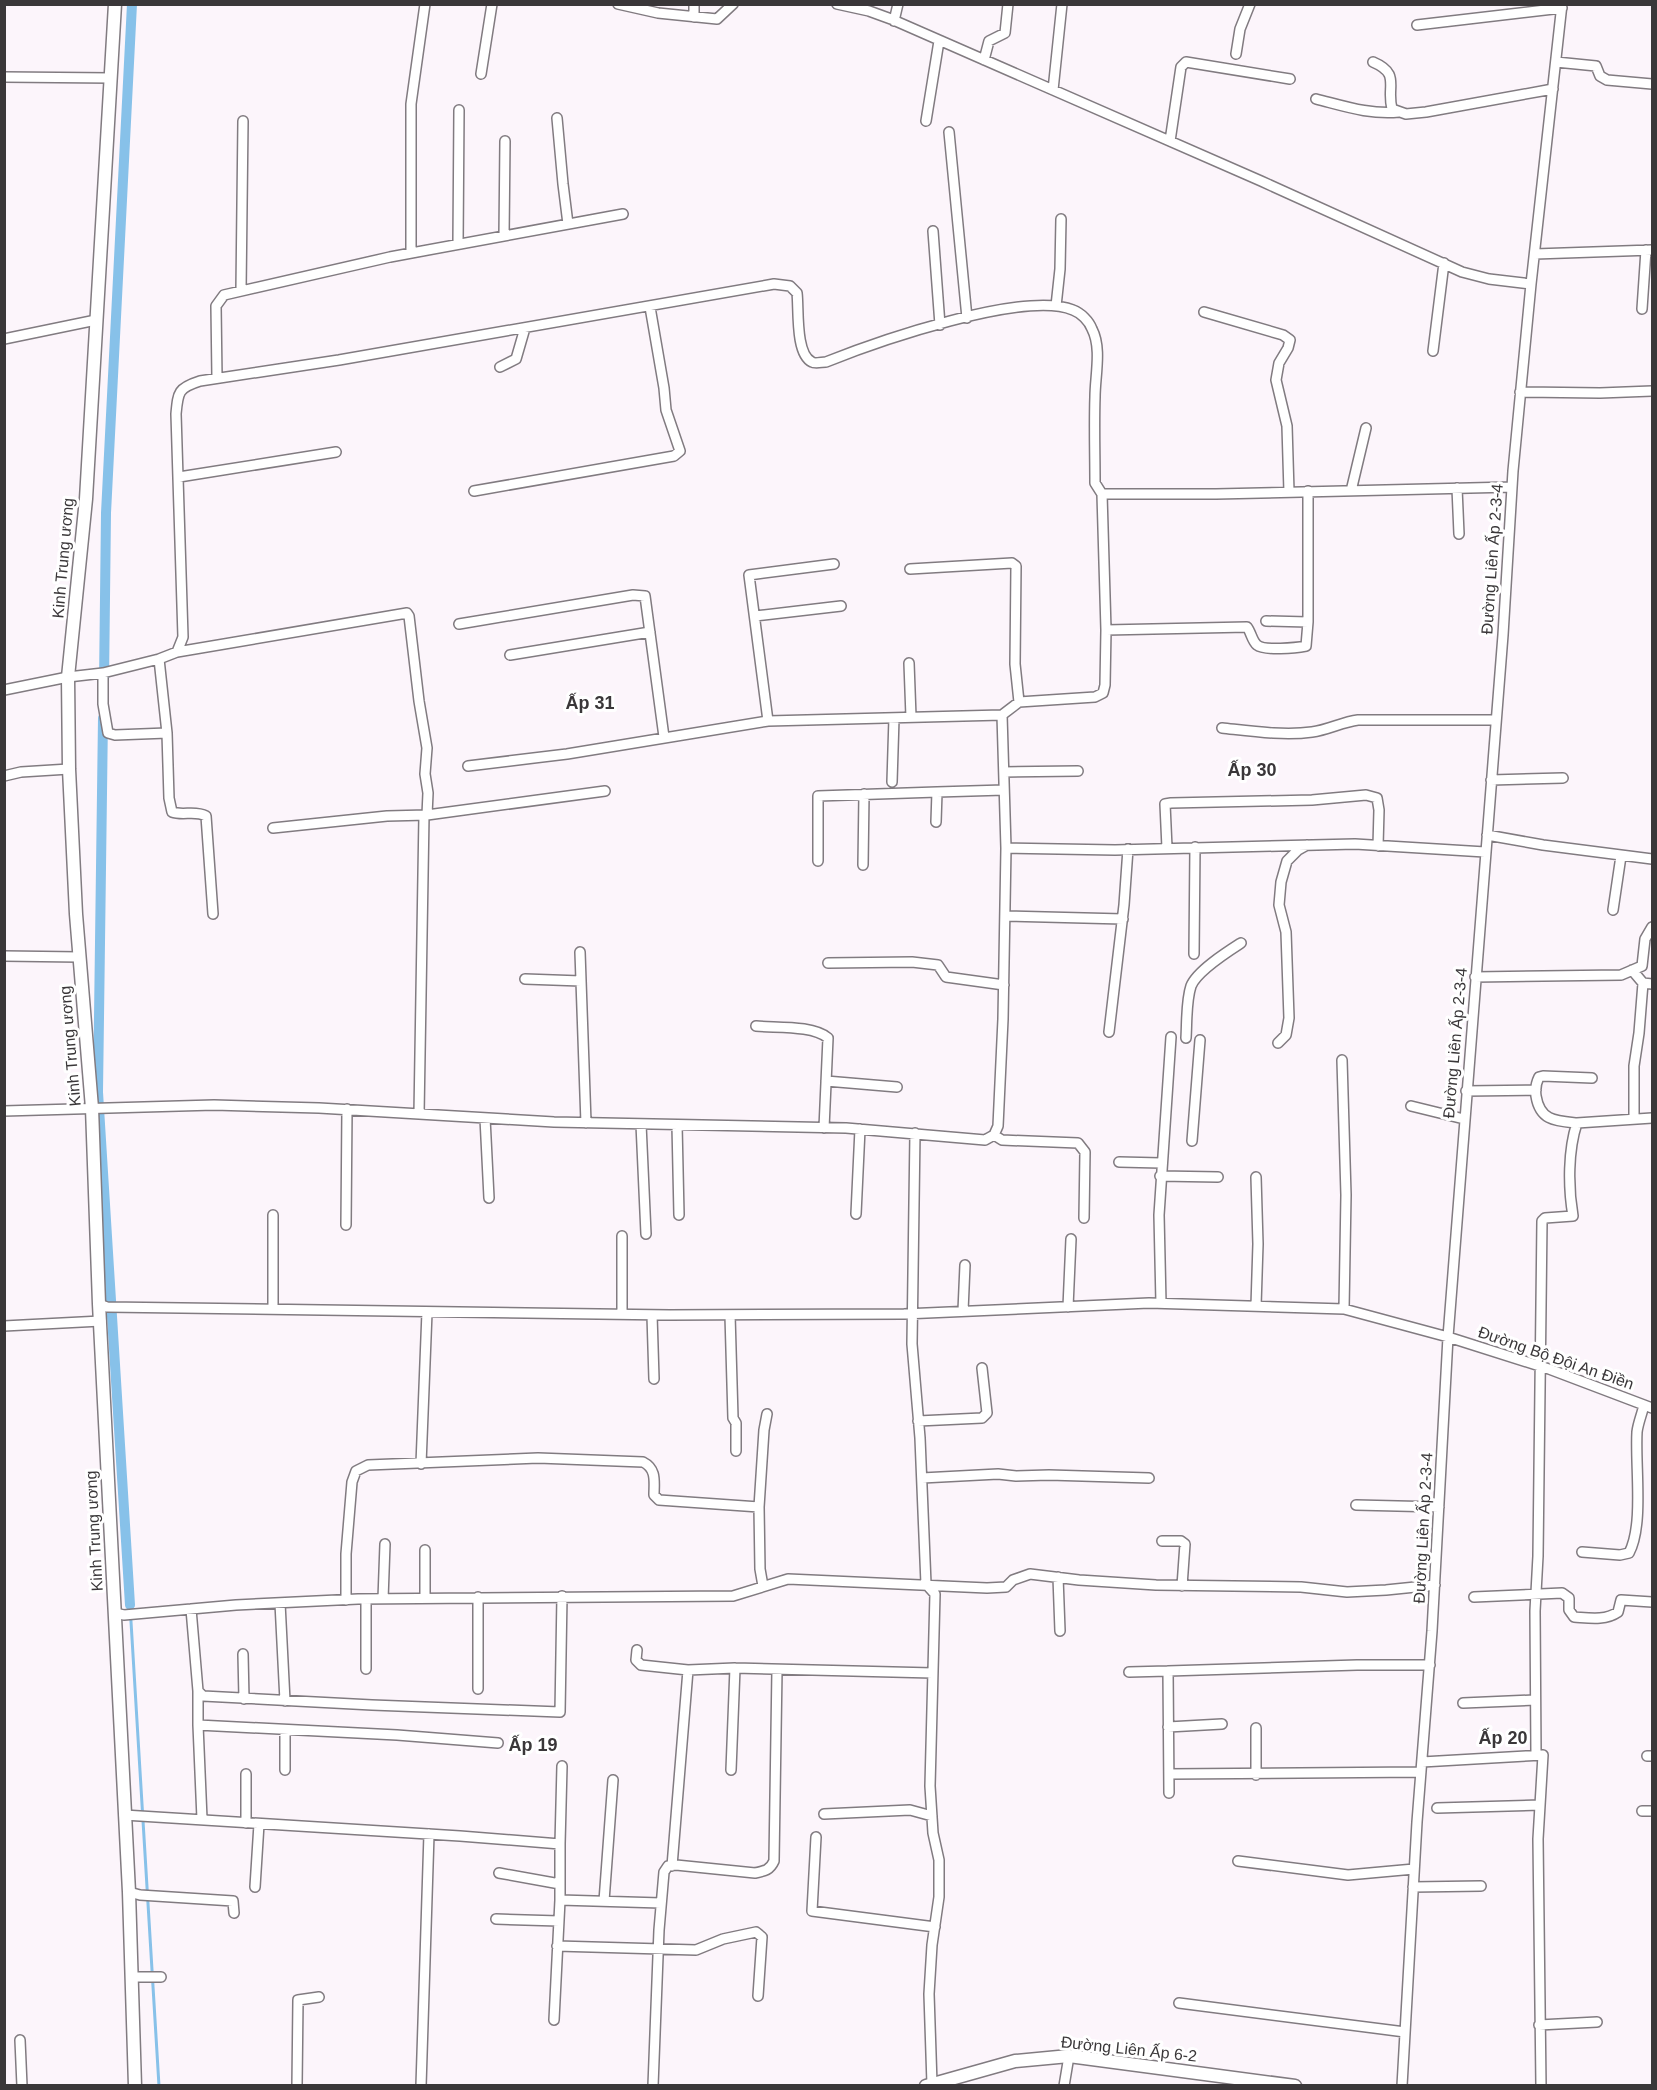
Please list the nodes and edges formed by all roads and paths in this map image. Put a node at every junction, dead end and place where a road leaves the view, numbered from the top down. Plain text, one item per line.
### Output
1 (116, 4) edge
2 (425, 4) edge
3 (492, 4) edge
4 (618, 4) edge
5 (694, 4) edge
6 (734, 4) edge
7 (837, 4) edge
8 (898, 4) edge
9 (1008, 4) edge
10 (1062, 4) edge
11 (1250, 4) edge
12 (1562, 6) edge
13 (876, 9) edge
14 (694, 17) junction
15 (894, 21) junction
16 (1417, 25) dead end
17 (939, 41) junction
18 (1236, 54) dead end
19 (984, 60) junction
20 (1373, 62) dead end
21 (1556, 62) junction
22 (481, 74) dead end
23 (4, 77) edge
24 (111, 78) junction
25 (1290, 79) dead end
26 (1653, 84) edge
27 (1553, 89) junction
28 (1053, 90) junction
29 (1316, 99) dead end
30 (459, 110) dead end
31 (1399, 112) junction
32 (557, 117) dead end
33 (243, 121) dead end
34 (926, 121) dead end
35 (949, 132) dead end
36 (505, 141) dead end
37 (1170, 141) junction
38 (623, 214) dead end
39 (1061, 219) dead end
40 (568, 224) junction
41 (933, 231) dead end
42 (504, 236) junction
43 (458, 244) junction
44 (1649, 250) edge
45 (411, 253) junction
46 (1534, 254) junction
47 (1444, 263) junction
48 (1531, 284) junction
49 (241, 290) junction
50 (1056, 306) junction
51 (650, 307) junction
52 (1642, 309) dead end
53 (1204, 312) dead end
54 (967, 318) junction
55 (96, 320) junction
56 (940, 325) junction
57 (525, 328) junction
58 (4, 339) edge
59 (1433, 351) dead end
60 (500, 367) dead end
61 (217, 378) junction
62 (1653, 391) edge
63 (1520, 392) junction
64 (1366, 428) dead end
65 (336, 452) dead end
66 (179, 477) junction
67 (1512, 487) junction
68 (1457, 488) junction
69 (1351, 490) junction
70 (474, 491) dead end
71 (1308, 491) junction
72 (1289, 492) junction
73 (1102, 494) junction
74 (1459, 534) dead end
75 (834, 564) dead end
76 (910, 569) dead end
77 (841, 606) dead end
78 (755, 616) junction
79 (1266, 621) dead end
80 (1308, 622) junction
81 (459, 624) dead end
82 (1106, 630) junction
83 (650, 632) junction
84 (177, 652) junction
85 (510, 655) dead end
86 (159, 659) junction
87 (909, 663) dead end
88 (104, 673) junction
89 (68, 677) junction
90 (4, 690) edge
91 (1019, 702) junction
92 (1002, 715) junction
93 (910, 717) junction
94 (894, 718) junction
95 (1496, 720) junction
96 (768, 721) junction
97 (1221, 728) dead end
98 (167, 734) junction
99 (664, 737) junction
100 (468, 765) dead end
101 (69, 769) junction
102 (1077, 771) dead end
103 (1004, 772) junction
104 (4, 776) edge
105 (1563, 778) dead end
106 (1491, 780) junction
107 (892, 782) dead end
108 (1004, 790) junction
109 (605, 791) dead end
110 (937, 792) junction
111 (864, 794) junction
112 (426, 815) junction
113 (936, 822) dead end
114 (273, 828) dead end
115 (1487, 835) junction
116 (1308, 845) junction
117 (1378, 846) junction
118 (1195, 847) junction
119 (1006, 848) junction
120 (1167, 848) junction
121 (1128, 849) junction
122 (1485, 852) junction
123 (1621, 856) junction
124 (1653, 860) edge
125 (818, 861) dead end
126 (863, 866) dead end
127 (1614, 910) dead end
128 (213, 914) dead end
129 (1005, 916) junction
130 (1123, 919) junction
131 (1653, 927) edge
132 (1241, 943) dead end
133 (580, 952) dead end
134 (1194, 954) dead end
135 (4, 956) edge
136 (79, 957) junction
137 (828, 963) dead end
138 (1632, 970) junction
139 (1475, 977) junction
140 (525, 979) dead end
141 (581, 981) junction
142 (1648, 983) edge
143 (1004, 985) junction
144 (756, 1026) dead end
145 (1109, 1032) dead end
146 (1171, 1037) dead end
147 (1186, 1038) dead end
148 (1200, 1040) dead end
149 (1278, 1043) dead end
150 (1342, 1060) dead end
151 (1592, 1078) dead end
152 (826, 1082) junction
153 (897, 1087) dead end
154 (1536, 1090) junction
155 (1466, 1091) junction
156 (1411, 1106) dead end
157 (95, 1107) junction
158 (347, 1109) junction
159 (4, 1111) edge
160 (419, 1114) junction
161 (485, 1118) junction
162 (1653, 1118) edge
163 (1464, 1119) junction
164 (1634, 1119) junction
165 (1577, 1122) junction
166 (586, 1123) junction
167 (641, 1124) junction
168 (677, 1125) junction
169 (824, 1128) junction
170 (860, 1129) junction
171 (915, 1133) junction
172 (994, 1135) junction
173 (1192, 1141) dead end
174 (1119, 1161) dead end
175 (1161, 1163) junction
176 (1160, 1176) junction
177 (1256, 1177) dead end
178 (1218, 1178) dead end
179 (489, 1198) dead end
180 (856, 1214) dead end
181 (273, 1215) dead end
182 (679, 1215) dead end
183 (1084, 1218) dead end
184 (346, 1225) dead end
185 (646, 1234) dead end
186 (622, 1236) dead end
187 (1071, 1239) dead end
188 (965, 1265) dead end
189 (1161, 1303) junction
190 (107, 1306) junction
191 (1068, 1306) junction
192 (1256, 1306) junction
193 (273, 1309) junction
194 (1344, 1309) junction
195 (963, 1311) junction
196 (427, 1312) junction
197 (622, 1314) junction
198 (912, 1314) junction
199 (652, 1315) junction
200 (730, 1315) junction
201 (101, 1321) junction
202 (4, 1326) edge
203 (1449, 1336) junction
204 (1540, 1366) junction
205 (982, 1368) dead end
206 (654, 1379) dead end
207 (1648, 1407) edge
208 (767, 1414) dead end
209 (918, 1421) junction
210 (736, 1451) dead end
211 (420, 1464) junction
212 (922, 1478) junction
213 (1149, 1478) dead end
214 (1356, 1505) dead end
215 (1438, 1507) junction
216 (759, 1508) junction
217 (1162, 1541) dead end
218 (385, 1544) dead end
219 (425, 1550) dead end
220 (1582, 1552) dead end
221 (1059, 1577) junction
222 (926, 1584) junction
223 (1435, 1585) junction
224 (763, 1586) junction
225 (1182, 1586) junction
226 (1536, 1595) junction
227 (562, 1596) junction
228 (478, 1597) junction
229 (1474, 1597) dead end
230 (425, 1598) junction
231 (366, 1599) junction
232 (383, 1599) junction
233 (346, 1600) junction
234 (1653, 1602) edge
235 (280, 1603) junction
236 (191, 1609) junction
237 (120, 1614) junction
238 (1060, 1631) dead end
239 (637, 1650) dead end
240 (243, 1654) dead end
241 (1430, 1665) junction
242 (735, 1668) junction
243 (366, 1669) dead end
244 (688, 1670) junction
245 (777, 1670) junction
246 (1168, 1671) junction
247 (1129, 1672) dead end
248 (933, 1673) junction
249 (478, 1689) dead end
250 (198, 1691) junction
251 (244, 1699) junction
252 (1535, 1700) junction
253 (285, 1701) junction
254 (1463, 1703) dead end
255 (1222, 1724) dead end
256 (198, 1725) junction
257 (1168, 1726) junction
258 (1256, 1728) dead end
259 (285, 1731) junction
260 (498, 1743) dead end
261 (1536, 1755) junction
262 (562, 1766) dead end
263 (1422, 1767) junction
264 (285, 1770) dead end
265 (731, 1770) dead end
266 (246, 1774) dead end
267 (1169, 1774) junction
268 (1256, 1774) junction
269 (612, 1780) dead end
270 (1169, 1793) dead end
271 (1540, 1805) junction
272 (1437, 1808) dead end
273 (1642, 1811) dead end
274 (1653, 1811) edge
275 (824, 1814) dead end
276 (128, 1815) junction
277 (932, 1816) junction
278 (202, 1819) junction
279 (246, 1823) junction
280 (259, 1824) junction
281 (429, 1834) junction
282 (816, 1837) dead end
283 (560, 1844) junction
284 (1238, 1861) dead end
285 (672, 1866) junction
286 (1414, 1869) junction
287 (499, 1873) dead end
288 (560, 1884) junction
289 (1481, 1886) dead end
290 (255, 1887) dead end
291 (1413, 1887) junction
292 (134, 1893) junction
293 (560, 1900) junction
294 (604, 1901) junction
295 (661, 1903) junction
296 (234, 1913) dead end
297 (496, 1919) dead end
298 (559, 1921) junction
299 (935, 1927) junction
300 (557, 1946) junction
301 (658, 1947) junction
302 (132, 1977) junction
303 (161, 1977) dead end
304 (758, 1996) dead end
305 (319, 1997) dead end
306 (1179, 2003) dead end
307 (554, 2020) dead end
308 (1597, 2022) dead end
309 (1539, 2025) junction
310 (1405, 2032) junction
311 (20, 2040) dead end
312 (1069, 2056) junction
313 (1209, 2080) edge
314 (22, 2085) edge
315 (135, 2085) edge
316 (297, 2085) edge
317 (421, 2085) edge
318 (653, 2085) edge
319 (929, 2085) edge
320 (1064, 2085) edge
321 (1295, 2085) edge
322 (1402, 2085) edge
323 (1541, 2085) edge

1 - 24 street, Kinh Trung ương
2 - 45 street
3 - 22 street
4 - 14 street
5 - 14 street
6 - 14 street
7 - 13 street
8 - 15 street
9 - 19 street
10 - 28 street
11 - 18 street
12 - 16 street
12 - 21 street, Đường Liên Ấp 2-3-4
13 - 15 street
15 - 17 street
17 - 19 street
17 - 34 street
19 - 28 street
20 - 31 street
21 - 26 street
21 - 27 street, Đường Liên Ấp 2-3-4
23 - 24 street
24 - 55 street, Kinh Trung ương
25 - 37 street
27 - 31 street
27 - 46 street, Đường Liên Ấp 2-3-4
28 - 37 street
29 - 31 street
30 - 43 street
32 - 40 street
33 - 49 street
35 - 54 street
36 - 42 street
37 - 47 street
38 - 40 street
39 - 50 street
40 - 42 street
41 - 56 street
42 - 43 street
43 - 45 street
44 - 46 street
44 - 52 street
45 - 49 street
46 - 48 street, Đường Liên Ấp 2-3-4
47 - 48 street
47 - 59 street
48 - 63 street, Đường Liên Ấp 2-3-4
49 - 61 street
50 - 54 street
50 - 73 street
51 - 56 street
51 - 57 street
51 - 70 street
53 - 72 street
54 - 56 street
55 - 58 street
55 - 89 street, Kinh Trung ương
57 - 60 street
57 - 61 street
61 - 66 street
62 - 63 street
63 - 67 street, Đường Liên Ấp 2-3-4
64 - 69 street
65 - 66 street
66 - 84 street
67 - 68 street
67 - 95 street, Đường Liên Ấp 2-3-4
68 - 69 street
68 - 74 street
69 - 71 street
71 - 72 street
71 - 80 street
72 - 73 street
73 - 82 street
75 - 78 street
76 - 91 street
77 - 78 street
78 - 96 street
79 - 80 street
80 - 82 street
81 - 83 street
82 - 91 street
83 - 85 street
83 - 99 street
84 - 86 street
84 - 112 street
86 - 88 street
86 - 98 street
87 - 93 street
88 - 89 street
88 - 98 street
89 - 90 street
89 - 101 street, Kinh Trung ương
91 - 92 street
92 - 93 street
92 - 103 street
93 - 94 street
94 - 96 street
94 - 107 street
95 - 97 street
95 - 106 street, Đường Liên Ấp 2-3-4
96 - 99 street
98 - 128 street
99 - 100 street
101 - 104 street
101 - 136 street, Kinh Trung ương
102 - 103 street
103 - 108 street
105 - 106 street
106 - 115 street, Đường Liên Ấp 2-3-4
108 - 110 street
108 - 119 street
109 - 112 street
110 - 111 street
110 - 113 street
111 - 125 street
111 - 126 street
112 - 114 street
112 - 160 street
115 - 122 street, Đường Liên Ấp 2-3-4
115 - 123 street
116 - 117 street
116 - 118 street
116 - 149 street
117 - 120 street
117 - 122 street
118 - 120 street
118 - 134 street
119 - 121 street
119 - 129 street
120 - 121 street
121 - 130 street
122 - 139 street, Đường Liên Ấp 2-3-4
123 - 124 street
123 - 127 street
129 - 130 street
129 - 143 street
130 - 145 street
131 - 138 street
132 - 147 street
133 - 141 street
135 - 136 street
136 - 157 street, Kinh Trung ương
137 - 143 street
138 - 139 street
138 - 142 street
139 - 155 street, Đường Liên Ấp 2-3-4
140 - 141 street
141 - 166 street
142 - 164 street
143 - 172 street
144 - 152 street
146 - 175 street
148 - 173 street
150 - 194 street
151 - 154 street
152 - 153 street
152 - 169 street
154 - 155 street
154 - 165 street
155 - 163 street, Đường Liên Ấp 2-3-4
156 - 163 street
157 - 158 street
157 - 159 street
157 - 190 street, Kinh Trung ương
158 - 160 street
158 - 184 street
160 - 161 street
161 - 166 street
161 - 179 street
162 - 164 street
163 - 203 street, Đường Liên Ấp 2-3-4
164 - 165 street
165 - 204 street
166 - 167 street
167 - 168 street
167 - 185 street
168 - 169 street
168 - 182 street
169 - 170 street
170 - 171 street
170 - 180 street
171 - 172 street
171 - 198 street
172 - 183 street
174 - 175 street
175 - 176 street
176 - 178 street
176 - 189 street
177 - 192 street
181 - 193 street
186 - 197 street
187 - 191 street
188 - 195 street
189 - 191 street, Đường Bộ Đội An Điền
189 - 192 street, Đường Bộ Đội An Điền
190 - 193 street, Đường Bộ Đội An Điền
190 - 201 street, Kinh Trung ương
191 - 195 street, Đường Bộ Đội An Điền
192 - 194 street, Đường Bộ Đội An Điền
193 - 196 street, Đường Bộ Đội An Điền
194 - 203 street, Đường Bộ Đội An Điền
195 - 198 street, Đường Bộ Đội An Điền
196 - 197 street, Đường Bộ Đội An Điền
196 - 211 street
197 - 199 street, Đường Bộ Đội An Điền
198 - 200 street, Đường Bộ Đội An Điền
198 - 209 street
199 - 200 street, Đường Bộ Đội An Điền
199 - 206 street
200 - 210 street
201 - 202 street
201 - 237 street, Kinh Trung ương
203 - 204 street, Đường Bộ Đội An Điền
203 - 215 street, Đường Liên Ấp 2-3-4
204 - 207 street, Đường Bộ Đội An Điền
204 - 226 street
205 - 209 street
207 - 220 street
208 - 216 street
209 - 212 street
211 - 216 street
211 - 233 street
212 - 213 street
212 - 222 street
214 - 215 street
215 - 223 street, Đường Liên Ấp 2-3-4
216 - 224 street
217 - 225 street
218 - 232 street
219 - 230 street
221 - 222 street
221 - 225 street
221 - 238 street
222 - 224 street
222 - 248 street
223 - 225 street
223 - 241 street, Đường Liên Ấp 2-3-4
224 - 227 street
226 - 229 street
226 - 234 street
226 - 252 street
227 - 228 street
227 - 253 street
228 - 230 street
228 - 249 street
230 - 232 street
231 - 232 street
231 - 233 street
231 - 243 street
233 - 235 street
235 - 236 street
235 - 253 street
236 - 237 street
236 - 250 street
237 - 276 street, Kinh Trung ương
239 - 244 street
240 - 251 street
241 - 246 street
241 - 263 street, Đường Liên Ấp 2-3-4
242 - 244 street
242 - 245 street
242 - 265 street
244 - 285 street
245 - 248 street
245 - 285 street
246 - 247 street
246 - 257 street
248 - 277 street
250 - 251 street
250 - 256 street
251 - 253 street
252 - 254 street
252 - 261 street
255 - 257 street
256 - 259 street
256 - 278 street
257 - 267 street
258 - 268 street
259 - 260 street
259 - 264 street
261 - 263 street
261 - 271 street
262 - 283 street
263 - 268 street
263 - 286 street, Đường Liên Ấp 2-3-4
266 - 279 street
267 - 268 street
267 - 270 street
269 - 294 street
271 - 272 street
271 - 309 street
273 - 274 street
275 - 277 street
276 - 278 street
276 - 292 street, Kinh Trung ương
277 - 299 street
278 - 279 street
279 - 280 street
280 - 281 street
280 - 290 street
281 - 283 street
281 - 317 street
282 - 299 street
283 - 288 street
284 - 286 street
285 - 295 street
286 - 291 street, Đường Liên Ấp 2-3-4
287 - 288 street
288 - 293 street
289 - 291 street
291 - 310 street, Đường Liên Ấp 2-3-4
292 - 296 street
292 - 302 street, Kinh Trung ương
293 - 294 street
293 - 298 street
294 - 295 street
295 - 301 street
297 - 298 street
298 - 300 street
299 - 319 street
300 - 301 street
300 - 307 street
301 - 304 street
301 - 318 street
302 - 303 street
302 - 315 street, Kinh Trung ương
305 - 316 street
306 - 310 street
308 - 309 street
309 - 323 street
310 - 322 street, Đường Liên Ấp 2-3-4
311 - 314 street
312 - 313 street, Đường Liên Ấp 6-2
312 - 319 street, Đường Liên Ấp 6-2
312 - 320 street
313 - 321 street, Đường Liên Ấp 6-2

